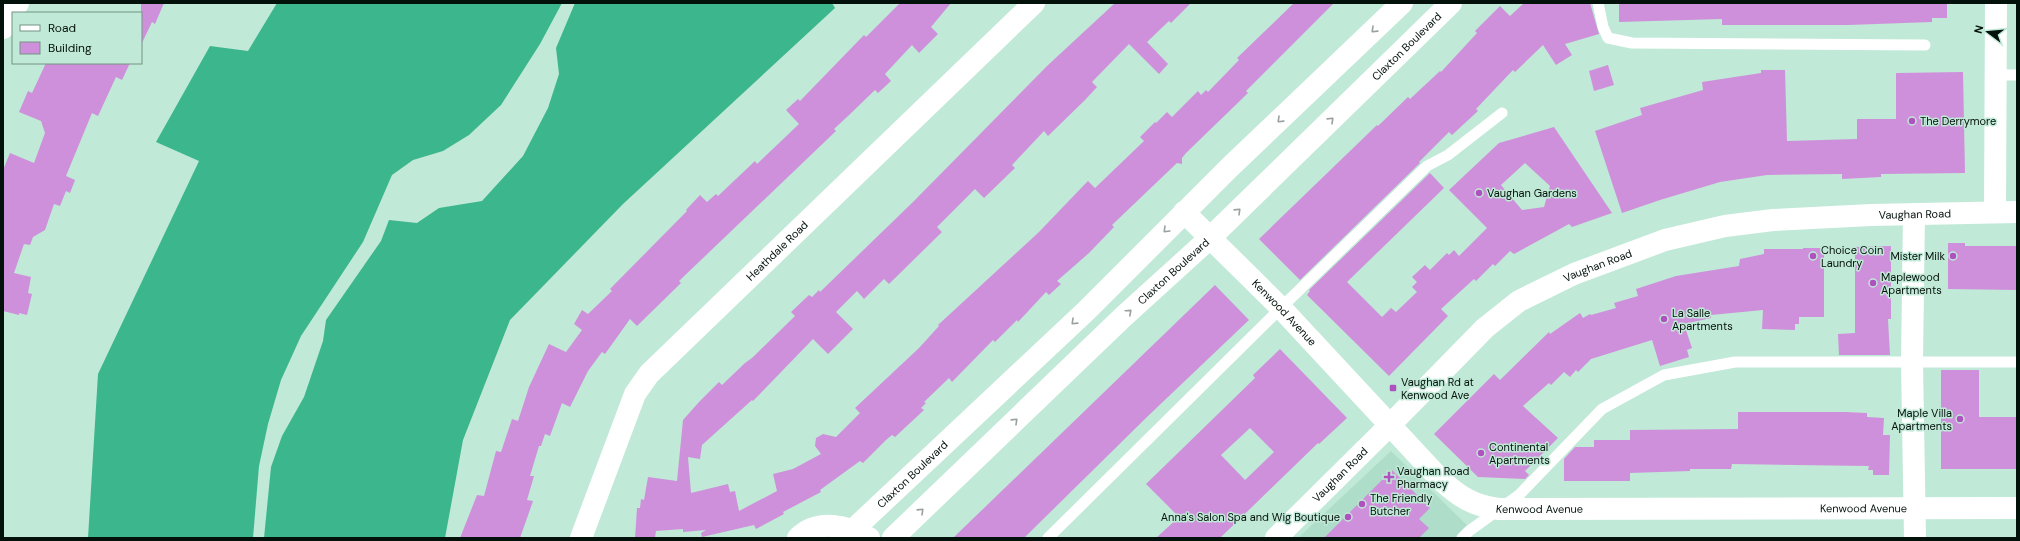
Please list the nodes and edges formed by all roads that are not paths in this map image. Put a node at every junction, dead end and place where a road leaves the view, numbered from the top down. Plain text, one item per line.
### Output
1 (18, 3) edge
2 (1034, 3) edge
3 (1402, 3) edge
4 (1452, 3) edge
5 (1598, 3) edge
6 (1996, 3) edge
7 (13, 12) edge
8 (12, 13) edge
9 (3, 28) edge
10 (1925, 45) dead end
11 (2006, 75) edge
12 (1502, 113) dead end
13 (1184, 212) junction
14 (1994, 212) junction
15 (2017, 212) edge
16 (1914, 214) junction
17 (1210, 238) junction
18 (1281, 308) junction
19 (1912, 362) junction
20 (2017, 362) edge
21 (1389, 426) junction
22 (2017, 508) edge
23 (1499, 509) junction
24 (1914, 509) junction
25 (861, 534) edge
26 (581, 538) edge
27 (798, 538) edge
28 (892, 538) edge
29 (1048, 538) edge
30 (1276, 538) edge
31 (1462, 538) edge
32 (1915, 538) edge

1 - 7 street
2 - 26 street, Heathdale Road
3 -> 13 street, Claxton Boulevard
17 -> 4 street, Claxton Boulevard
5 - 10 lane
6 - 11 street
8 - 9 street
11 - 14 street
12 - 18 lane
13 - 17 street, Kenwood Avenue
13 -> 25 street, Claxton Boulevard
14 - 15 street, Vaughan Road
14 - 16 street, Vaughan Road
16 - 19 street
16 - 21 street, Vaughan Road
17 - 18 street, Kenwood Avenue
28 -> 17 street, Claxton Boulevard
18 - 21 street, Kenwood Avenue
18 - 29 lane
19 - 20 lane
19 - 23 lane
19 - 24 street
21 - 23 street, Kenwood Avenue
21 - 30 street, Vaughan Road
22 - 24 street, Kenwood Avenue
23 - 24 street, Kenwood Avenue
23 - 31 lane
24 - 32 street
25 - 27 street

